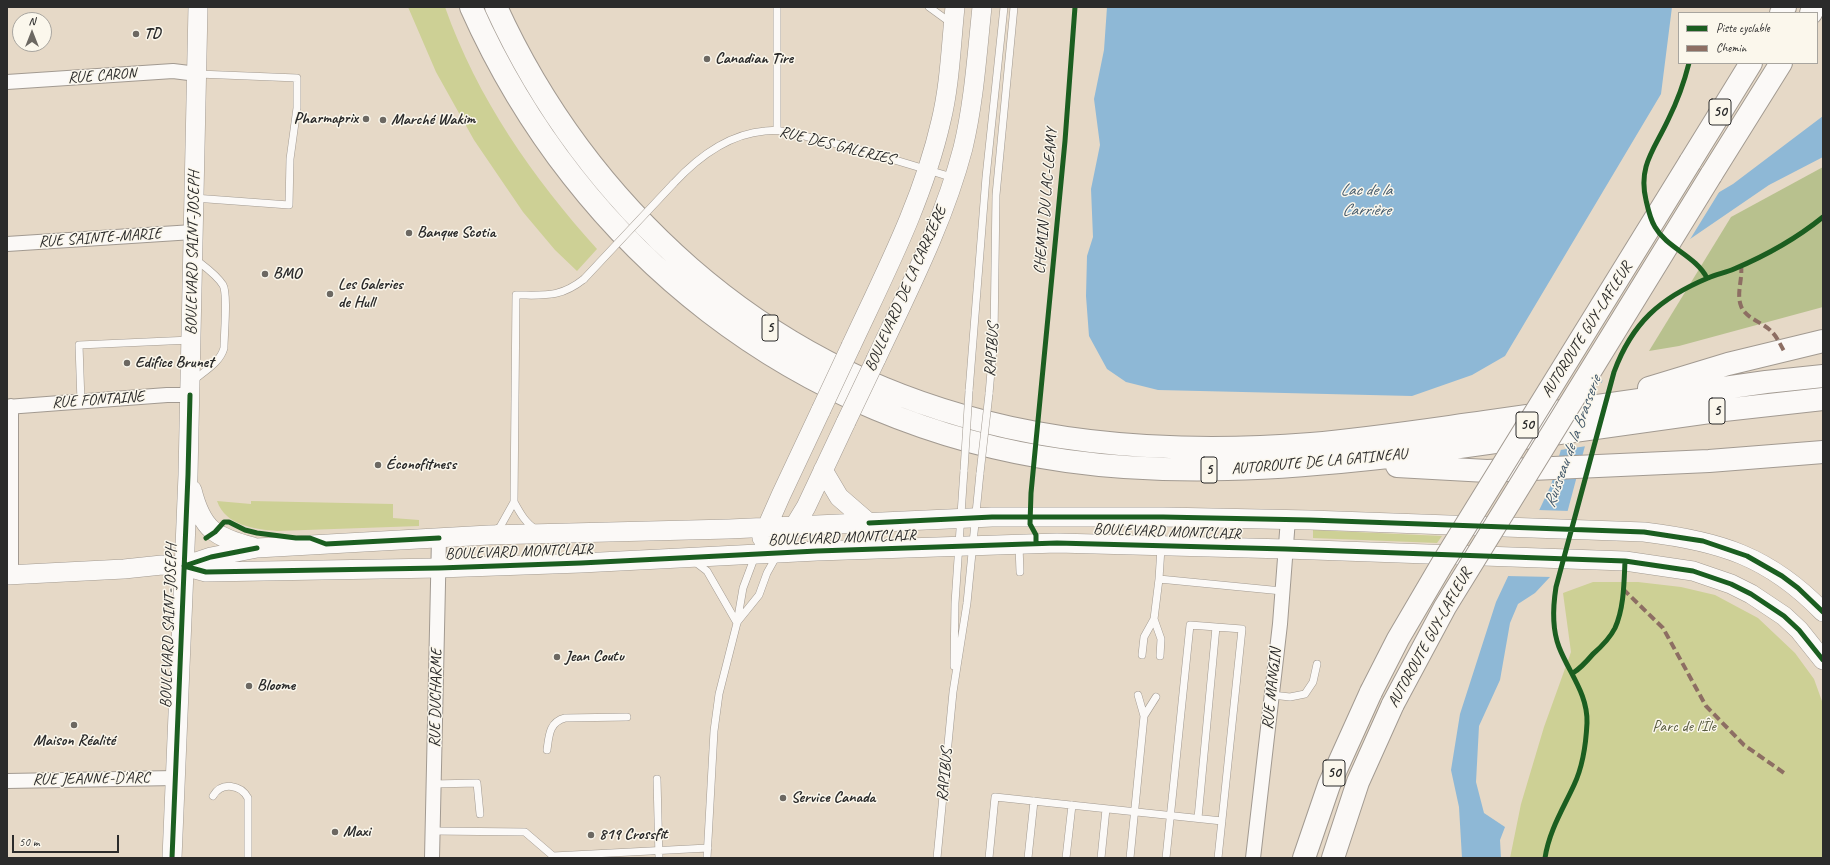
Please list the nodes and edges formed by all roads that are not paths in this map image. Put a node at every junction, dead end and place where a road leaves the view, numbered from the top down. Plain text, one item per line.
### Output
1 (198, 7) edge
2 (471, 7) edge
3 (496, 7) edge
4 (777, 7) edge
5 (929, 7) edge
6 (982, 7) edge
7 (1004, 7) edge
8 (1014, 7) edge
9 (954, 16) edge
10 (1750, 64) edge
11 (1780, 64) edge
12 (196, 74) junction
13 (7, 82) edge
14 (777, 130) junction
15 (928, 170) junction
16 (954, 178) junction
17 (194, 198) junction
18 (193, 232) junction
19 (7, 244) edge
20 (193, 258) junction
21 (191, 340) junction
22 (1823, 341) edge
23 (1823, 376) edge
24 (190, 389) junction
25 (1823, 399) edge
26 (81, 402) junction
27 (9, 407) edge
28 (1588, 407) junction
29 (1823, 452) edge
30 (1709, 461) junction
31 (1334, 463) junction
32 (1823, 466) edge
33 (823, 470) junction
34 (188, 475) junction
35 (514, 502) junction
36 (1163, 517) junction
37 (968, 518) junction
38 (1288, 519) junction
39 (869, 523) junction
40 (795, 526) junction
41 (767, 528) junction
42 (547, 534) junction
43 (488, 535) junction
44 (439, 538) junction
45 (1019, 544) junction
46 (966, 545) junction
47 (1162, 545) junction
48 (257, 548) junction
49 (1286, 549) junction
50 (778, 553) junction
51 (756, 554) junction
52 (691, 559) junction
53 (184, 566) junction
54 (439, 568) junction
55 (1020, 572) dead end
56 (9, 575) edge
57 (1159, 580) junction
58 (1282, 591) junction
59 (1823, 612) edge
60 (1154, 619) junction
61 (737, 623) junction
62 (1216, 626) junction
63 (1142, 655) dead end
64 (1160, 656) dead end
65 (1823, 660) edge
66 (1317, 664) dead end
67 (953, 692) junction
68 (1272, 695) junction
69 (1138, 696) dead end
70 (1156, 697) dead end
71 (1144, 716) junction
72 (627, 717) dead end
73 (547, 750) dead end
74 (175, 778) junction
75 (657, 779) dead end
76 (7, 781) edge
77 (434, 784) junction
78 (214, 796) dead end
79 (1034, 802) junction
80 (1072, 805) junction
81 (1106, 809) junction
82 (1134, 812) junction
83 (480, 814) dead end
84 (1170, 816) junction
85 (1198, 818) junction
86 (1222, 821) junction
87 (433, 831) junction
88 (708, 848) junction
89 (658, 855) edge
90 (620, 856) edge
91 (585, 857) edge
92 (172, 858) edge
93 (248, 858) edge
94 (432, 858) edge
95 (707, 858) edge
96 (937, 858) edge
97 (989, 858) edge
98 (1028, 858) edge
99 (1066, 858) edge
100 (1101, 858) edge
101 (1130, 858) edge
102 (1166, 858) edge
103 (1218, 858) edge
104 (1253, 858) edge
105 (1304, 858) edge
106 (1333, 858) edge

1 - 12 main road, BOULEVARD SAINT-JOSEPH
2 - 31 highway, AUTOROUTE DE LA GATINEAU / 5
3 - 28 highway, AUTOROUTE DE LA GATINEAU / 5
4 - 14 lane
5 - 9 lane
6 - 16 main road, BOULEVARD DE LA CARRIÈRE
7 - 37 lane, RAPIBUS, bridge
8 - 37 lane, RAPIBUS, bridge
9 - 15 main road, BOULEVARD DE LA CARRIÈRE
10 - 105 highway, AUTOROUTE GUY-LAFLEUR / 50, bridge
11 - 106 highway, AUTOROUTE GUY-LAFLEUR / 50, bridge
12 - 13 street, RUE CARON
12 - 17 main road, BOULEVARD SAINT-JOSEPH
12 - 17 lane
14 - 15 lane, RUE DES GALERIES
14 - 35 lane, RUE DES GALERIES, bridge
15 - 16 lane, RUE DES GALERIES
15 - 41 main road, BOULEVARD DE LA CARRIÈRE, bridge
16 - 33 main road, BOULEVARD DE LA CARRIÈRE, bridge
17 - 18 main road, BOULEVARD SAINT-JOSEPH
18 - 19 street, RUE SAINTE-MARIE
18 - 20 main road, BOULEVARD SAINT-JOSEPH
20 - 21 main road, BOULEVARD SAINT-JOSEPH
20 - 24 lane
21 - 24 main road, BOULEVARD SAINT-JOSEPH
21 - 26 lane
22 - 28 highway
23 - 28 highway, AUTOROUTE DE LA GATINEAU / 5
24 - 26 street, RUE FONTAINE
24 - 34 main road, BOULEVARD SAINT-JOSEPH
25 - 31 highway, AUTOROUTE DE LA GATINEAU / 5
26 - 27 street, RUE FONTAINE
27 - 56 street
29 - 30 highway
30 - 31 highway
30 - 32 highway
33 - 39 main road
33 - 40 main road, BOULEVARD DE LA CARRIÈRE
34 - 48 main road
34 - 53 main road, BOULEVARD SAINT-JOSEPH
35 - 42 lane
35 - 43 lane
36 - 37 main road, BOULEVARD MONTCLAIR
36 - 38 main road, BOULEVARD MONTCLAIR
36 - 47 lane
37 - 39 main road, BOULEVARD MONTCLAIR
37 - 46 lane, RAPIBUS
37 - 46 lane, RAPIBUS
38 - 49 street, RUE MANGIN
38 - 59 main road, BOULEVARD MONTCLAIR
39 - 40 main road, BOULEVARD MONTCLAIR
40 - 41 main road, BOULEVARD MONTCLAIR
40 - 50 main road, BOULEVARD DE LA CARRIÈRE
41 - 42 main road, BOULEVARD MONTCLAIR
41 - 51 main road, BOULEVARD DE LA CARRIÈRE
42 - 43 main road, BOULEVARD MONTCLAIR
43 - 44 main road, BOULEVARD MONTCLAIR
44 - 48 main road, BOULEVARD MONTCLAIR
44 - 54 street, RUE DUCHARME
45 - 46 main road, BOULEVARD MONTCLAIR
45 - 47 main road, BOULEVARD MONTCLAIR
45 - 55 lane
46 - 50 main road, BOULEVARD MONTCLAIR
46 - 67 lane, RAPIBUS
46 - 67 lane, RAPIBUS
47 - 49 main road, BOULEVARD MONTCLAIR
47 - 57 lane
48 - 53 main road, BOULEVARD MONTCLAIR
49 - 58 street, RUE MANGIN
49 - 65 main road, BOULEVARD MONTCLAIR
50 - 51 main road, BOULEVARD MONTCLAIR
50 - 61 lane
51 - 52 main road, BOULEVARD MONTCLAIR
51 - 61 lane
52 - 54 main road, BOULEVARD MONTCLAIR
52 - 61 lane
53 - 54 main road, BOULEVARD MONTCLAIR
53 - 56 main road, BOULEVARD MONTCLAIR
53 - 74 main road, BOULEVARD SAINT-JOSEPH
54 - 77 street, RUE DUCHARME
57 - 58 lane
57 - 60 lane
58 - 68 street, RUE MANGIN
60 - 63 lane
60 - 64 lane
61 - 88 lane
62 - 84 lane
62 - 85 lane
62 - 86 lane
66 - 68 lane
67 - 96 lane, RAPIBUS
68 - 104 street, RUE MANGIN
69 - 71 lane
70 - 71 lane
71 - 82 lane
72 - 73 lane
74 - 76 street, RUE JEANNE-D'ARC
74 - 92 main road, BOULEVARD SAINT-JOSEPH
75 - 89 lane
77 - 83 lane
77 - 87 street, RUE DUCHARME
78 - 93 lane
79 - 80 lane
79 - 97 lane
79 - 98 lane
80 - 81 lane
80 - 99 lane
81 - 82 lane
81 - 100 lane
82 - 84 lane
82 - 101 lane
84 - 85 lane
84 - 102 lane
85 - 86 lane
86 - 103 lane
87 - 91 lane
87 - 94 street, RUE DUCHARME
88 - 89 lane
88 - 95 lane
89 - 90 lane
90 - 91 lane

